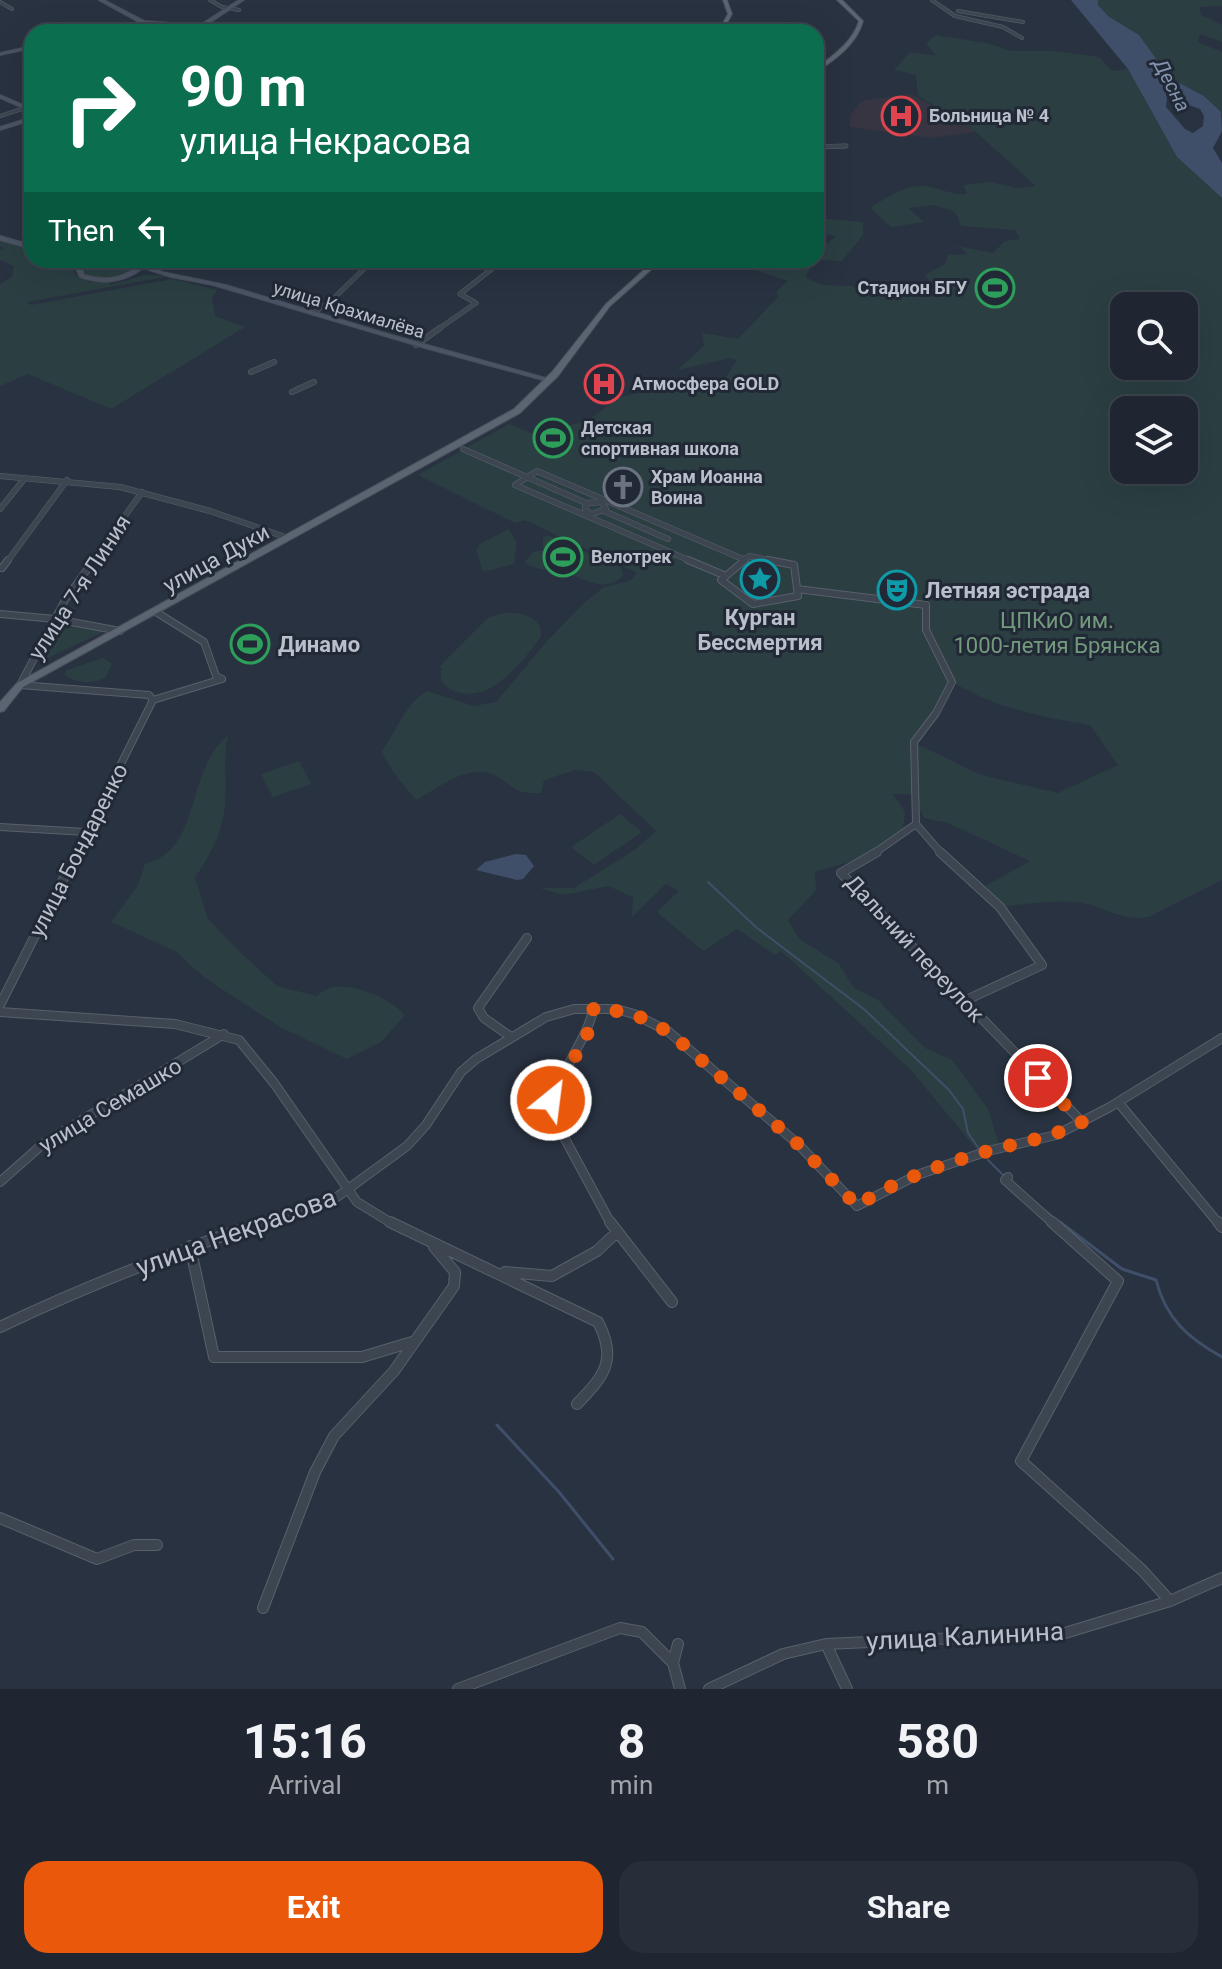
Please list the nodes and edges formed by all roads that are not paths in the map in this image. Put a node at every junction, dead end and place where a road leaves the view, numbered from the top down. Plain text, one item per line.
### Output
1 (101, 0) edge
2 (210, 0) edge
3 (240, 0) edge
4 (723, 0) edge
5 (839, 0) edge
6 (932, 0) edge
7 (0, 2) edge
8 (940, 6) junction
9 (12, 9) dead end
10 (227, 9) junction
11 (239, 10) dead end
12 (143, 22) junction
13 (1023, 22) dead end
14 (134, 24) edge
15 (165, 24) edge
16 (203, 24) edge
17 (723, 24) edge
18 (1022, 38) dead end
19 (24, 49) edge
20 (0, 54) edge
21 (824, 64) edge
22 (0, 96) edge
23 (24, 108) edge
24 (24, 108) edge
25 (0, 116) edge
26 (24, 118) edge
27 (0, 128) edge
28 (846, 146) dead end
29 (824, 147) edge
30 (0, 236) edge
31 (24, 242) edge
32 (24, 243) edge
33 (79, 268) edge
34 (134, 268) edge
35 (153, 268) edge
36 (365, 268) edge
37 (493, 268) edge
38 (650, 268) edge
39 (163, 273) junction
40 (127, 276) junction
41 (313, 313) junction
42 (416, 345) junction
43 (274, 362) dead end
44 (251, 372) dead end
45 (550, 380) junction
46 (314, 382) dead end
47 (292, 392) dead end
48 (460, 448) junction
49 (0, 476) edge
50 (527, 477) junction
51 (25, 478) junction
52 (67, 480) junction
53 (142, 492) junction
54 (604, 501) junction
55 (586, 503) junction
56 (0, 509) edge
57 (604, 511) junction
58 (586, 514) junction
59 (677, 531) junction
60 (288, 538) junction
61 (668, 539) junction
62 (657, 547) junction
63 (745, 560) junction
64 (2, 568) dead end
65 (726, 576) junction
66 (797, 589) junction
67 (156, 612) junction
68 (0, 614) edge
69 (55, 619) junction
70 (121, 631) junction
71 (20, 685) junction
72 (151, 698) junction
73 (0, 709) edge
74 (916, 824) junction
75 (0, 827) edge
76 (86, 832) junction
77 (527, 938) dead end
78 (962, 1002) junction
79 (0, 1005) edge
80 (594, 1007) junction
81 (0, 1012) edge
82 (224, 1034) junction
83 (511, 1037) junction
84 (1222, 1038) edge
85 (1118, 1102) junction
86 (1082, 1122) junction
87 (1007, 1178) dead end
88 (0, 1182) edge
89 (346, 1191) junction
90 (1222, 1227) edge
91 (616, 1233) junction
92 (431, 1244) junction
93 (190, 1246) junction
94 (497, 1271) junction
95 (672, 1302) dead end
96 (0, 1327) edge
97 (412, 1342) junction
98 (577, 1404) dead end
99 (0, 1518) edge
100 (157, 1545) dead end
101 (1222, 1578) edge
102 (1170, 1601) junction
103 (263, 1608) dead end
104 (678, 1644) dead end
105 (826, 1644) junction
106 (673, 1663) junction
107 (458, 1689) edge
108 (680, 1689) edge
109 (709, 1689) edge
110 (847, 1689) edge

1 - 12 main road
2 - 10 street
3 - 10 main road
4 - 17 main road
5 - 21 main road
6 - 8 street
7 - 9 street
8 - 13 street
8 - 18 street
10 - 11 street
10 - 16 main road
12 - 14 main road
12 - 15 main road
19 - 20 main road
22 - 23 main road
24 - 25 street
26 - 27 main road
28 - 29 street
30 - 31 main road
30 - 32 main road
33 - 40 main road
34 - 40 main road, улица Крахмалёва
35 - 39 main road, улица Крахмалёва
36 - 41 street
37 - 42 street
38 - 45 main road, улица Дуки
39 - 40 main road
39 - 41 main road, улица Крахмалёва
41 - 42 main road, улица Крахмалёва
42 - 45 main road, улица Крахмалёва
43 - 44 street
45 - 48 main road, улица Дуки
46 - 47 street
48 - 50 street
48 - 60 main road, улица Дуки
49 - 51 street
50 - 54 street
50 - 55 street
50 - 58 street
51 - 52 street
51 - 56 street
52 - 53 street
52 - 64 street
53 - 60 street
53 - 69 street, улица 7-я Линия
54 - 55 street
54 - 57 street
54 - 59 street
55 - 58 street
57 - 58 street
57 - 61 street
58 - 62 street
59 - 61 street
59 - 63 street
60 - 67 main road, улица Дуки
61 - 62 street
62 - 65 street
63 - 65 street
63 - 66 street
65 - 66 street
66 - 74 street
67 - 70 main road, улица Дуки
67 - 72 street
68 - 69 street
69 - 70 street
69 - 71 street, улица 7-я Линия
70 - 71 main road, улица Дуки
71 - 72 street
71 - 73 main road, улица Дуки
72 - 76 street, улица Бондаренко
74 - 78 street, Дальний переулок
74 - 78 street
75 - 76 street
76 - 79 street, улица Бондаренко
77 - 83 street
78 - 86 street, Дальний переулок
80 - 83 street, улица Некрасова
80 - 86 street, улица Некрасова
80 - 91 street
81 - 82 street
82 - 88 street, улица Семашко
82 - 89 street
83 - 89 street, улица Некрасова
84 - 85 street, улица Некрасова
85 - 86 street, улица Некрасова
85 - 90 street
87 - 102 street
89 - 92 street
89 - 93 street, улица Некрасова
91 - 94 street
91 - 95 street
92 - 94 street
92 - 97 street
93 - 96 street, улица Некрасова
93 - 97 street
94 - 98 street
97 - 103 street
99 - 100 street
101 - 102 street, улица Калинина
102 - 105 street, улица Калинина
104 - 106 street
105 - 109 street, улица Калинина
105 - 110 street
106 - 107 street
106 - 108 street

